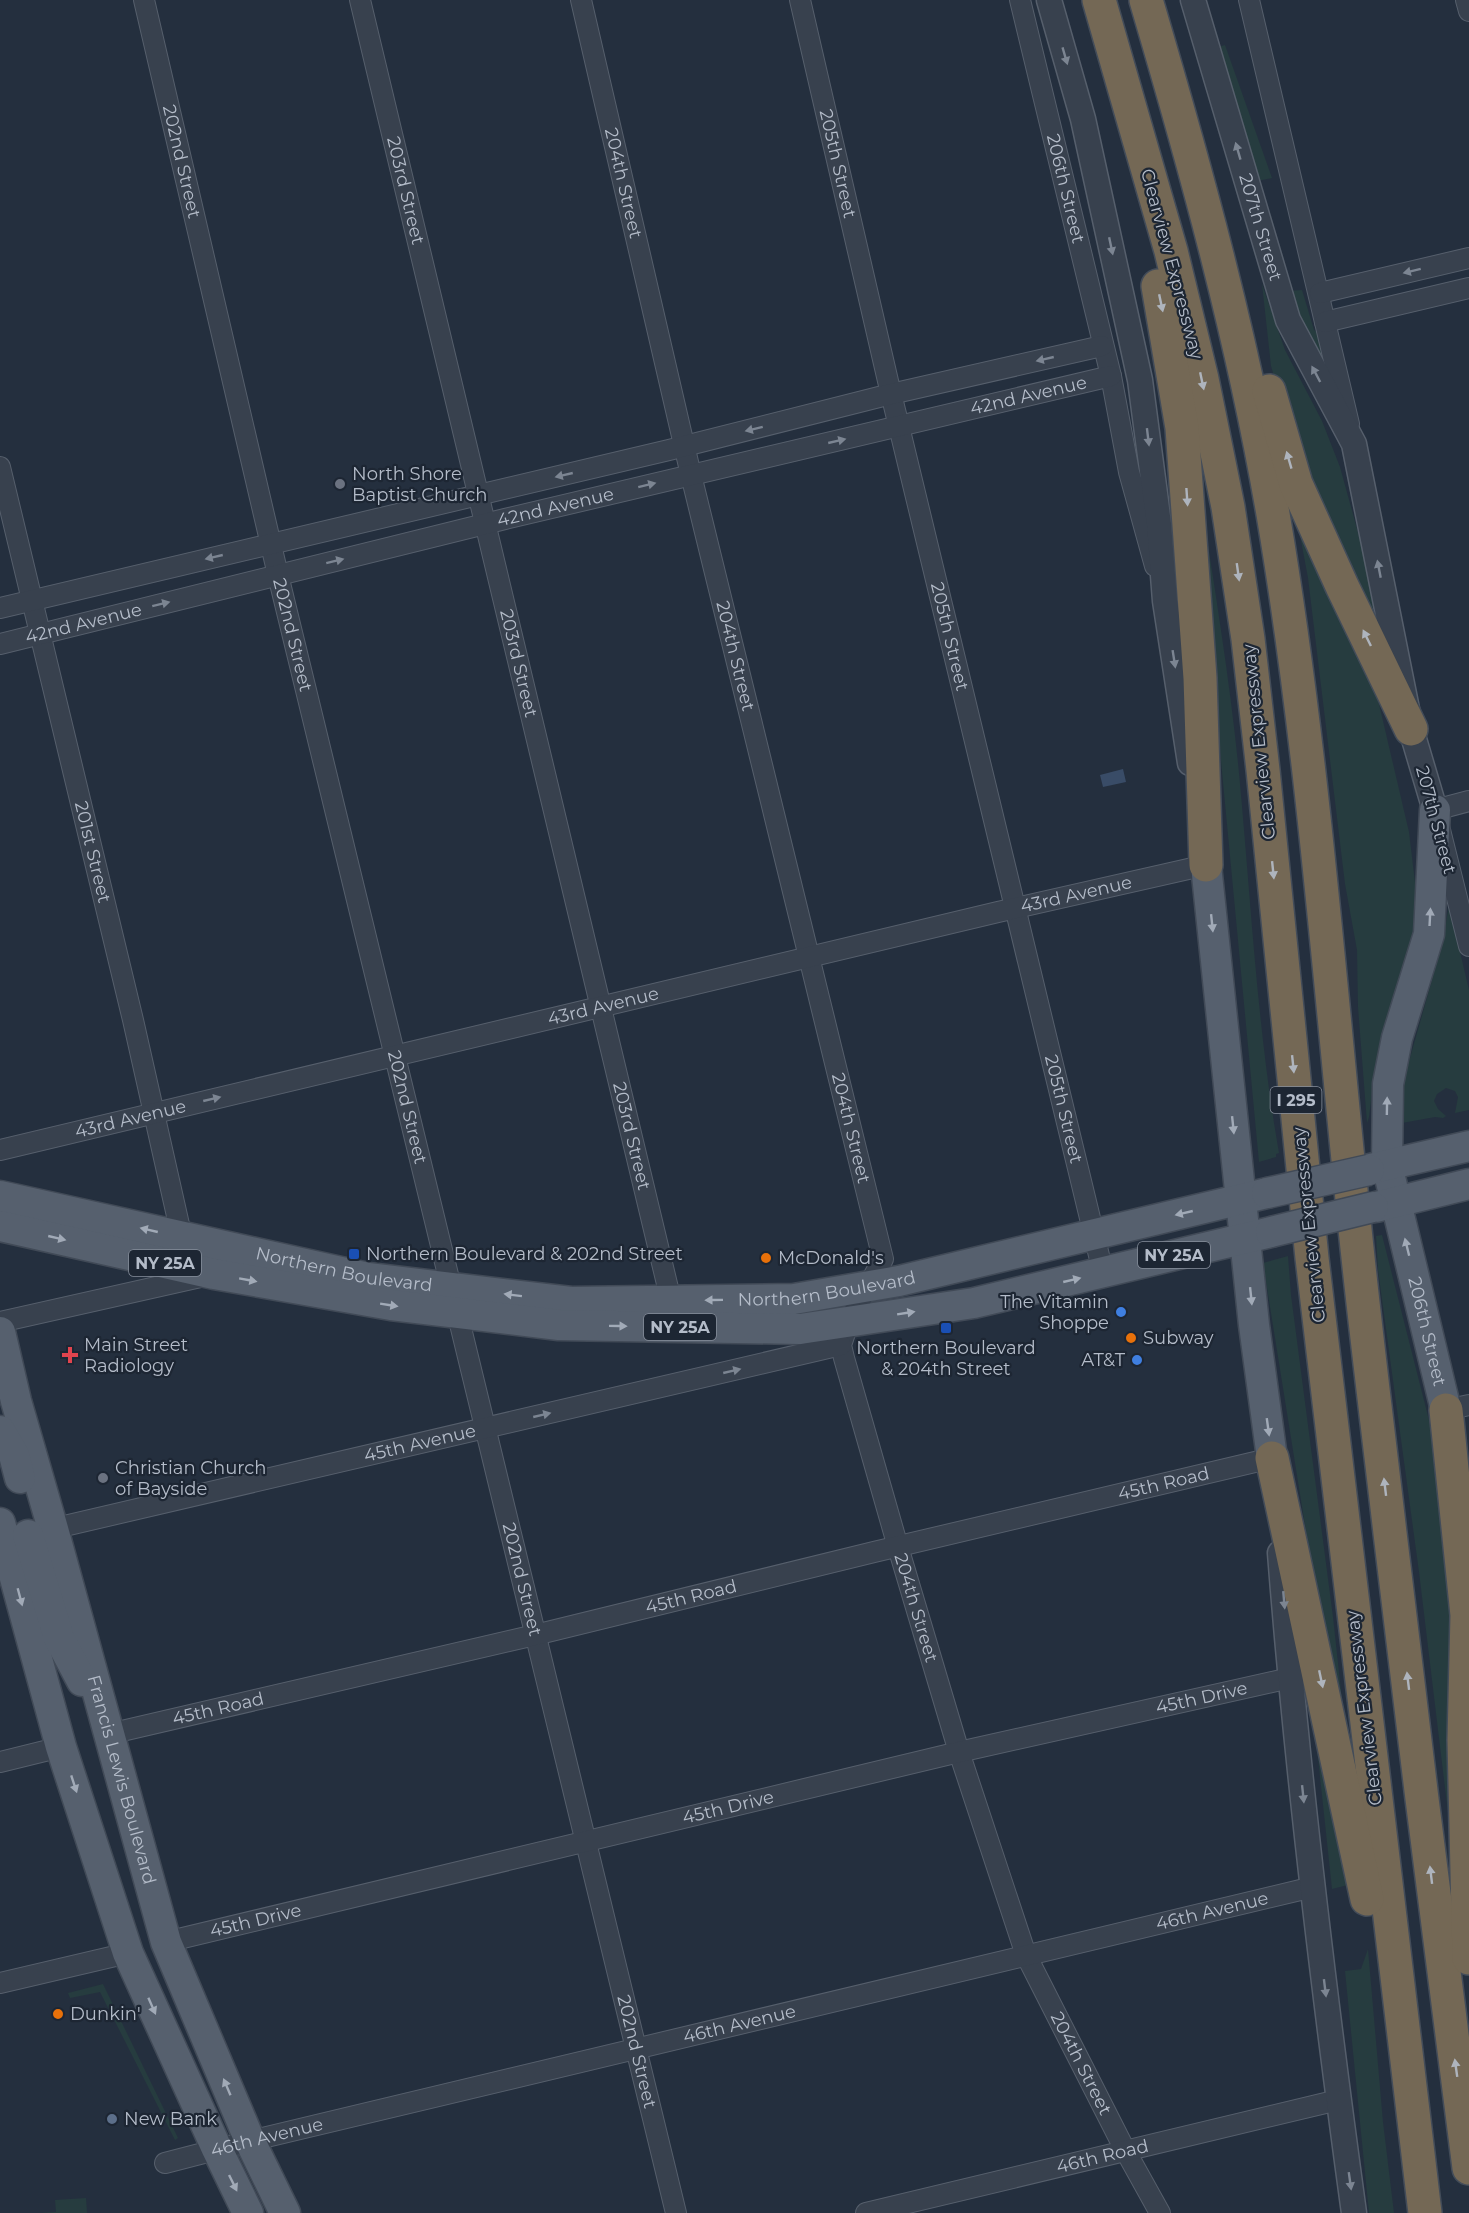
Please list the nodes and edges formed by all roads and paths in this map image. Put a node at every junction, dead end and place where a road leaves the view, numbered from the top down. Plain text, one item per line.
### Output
1 (144, 0) edge
2 (360, 0) edge
3 (581, 0) edge
4 (800, 0) edge
5 (1020, 0) edge
6 (1048, 0) edge
7 (1097, 0) edge
8 (1146, 0) edge
9 (1193, 0) edge
10 (1249, 0) edge
11 (1466, 0) edge
12 (1469, 11) edge
13 (1159, 44) junction
14 (1469, 258) edge
15 (1469, 288) edge
16 (1320, 293) junction
17 (1325, 322) junction
18 (1102, 346) junction
19 (1111, 376) junction
20 (891, 394) junction
21 (899, 426) junction
22 (1353, 444) junction
23 (686, 446) junction
24 (0, 467) edge
25 (692, 475) junction
26 (478, 495) junction
27 (485, 524) junction
28 (271, 544) junction
29 (278, 575) junction
30 (32, 600) junction
31 (1165, 601) junction
32 (0, 608) edge
33 (40, 634) junction
34 (0, 644) edge
35 (1411, 729) junction
36 (1469, 801) edge
37 (1435, 810) junction
38 (1206, 865) junction
39 (1015, 908) junction
40 (1469, 946) edge
41 (809, 957) junction
42 (601, 1007) junction
43 (394, 1056) junction
44 (155, 1113) junction
45 (1469, 1146) edge
46 (0, 1150) edge
47 (1378, 1167) junction
48 (1469, 1184) edge
49 (0, 1196) edge
50 (1384, 1205) junction
51 (1253, 1217) junction
52 (0, 1226) edge
53 (1094, 1235) junction
54 (182, 1238) junction
55 (1103, 1272) junction
56 (214, 1274) junction
57 (868, 1286) junction
58 (453, 1300) junction
59 (674, 1314) junction
60 (0, 1322) edge
61 (0, 1332) edge
62 (845, 1333) junction
63 (8, 1390) edge
64 (1458, 1407) edge
65 (485, 1428) junction
66 (0, 1431) edge
67 (1272, 1458) junction
68 (1469, 1498) edge
69 (20, 1534) edge
70 (898, 1547) junction
71 (535, 1635) junction
72 (1290, 1678) junction
73 (109, 1734) junction
74 (62, 1747) junction
75 (959, 1752) junction
76 (0, 1761) edge
77 (585, 1842) junction
78 (1313, 1887) junction
79 (166, 1942) junction
80 (128, 1953) junction
81 (1026, 1956) junction
82 (1469, 1958) edge
83 (0, 1983) edge
84 (636, 2049) junction
85 (1338, 2100) junction
86 (1410, 2101) junction
87 (250, 2141) junction
88 (217, 2149) junction
89 (1125, 2150) junction
90 (165, 2163) dead end
91 (1469, 2168) edge
92 (248, 2213) edge
93 (285, 2213) edge
94 (676, 2213) edge
95 (866, 2213) edge
96 (1160, 2213) edge
97 (1354, 2213) edge
98 (1425, 2213) edge

1 - 28 street, 202nd Street
2 - 26 street, 203rd Street
3 - 23 street, 204th Street
4 - 20 street, 205th Street
5 - 18 street, 206th Street
6 -> 31 street
7 -> 38 highway
7 -> 86 highway, Clearview Expressway / I 295
8 - 13 highway, I 295
22 -> 9 street, 207th Street
10 - 16 street
11 - 12 street
35 -> 13 highway
91 -> 13 highway, I 295
14 -> 16 street
15 - 17 street
16 - 17 street
17 - 22 street
18 - 19 street, 206th Street
18 -> 20 street, 42nd Avenue
19 - 21 street, 42nd Avenue
19 - 31 street
20 - 21 street, 205th Street
20 -> 23 street, 42nd Avenue
25 -> 21 street, 42nd Avenue
21 - 39 street, 205th Street
35 -> 22 street
23 - 25 street, 204th Street
23 -> 26 street, 42nd Avenue
24 - 30 street, 201st Street
27 -> 25 street, 42nd Avenue
25 - 41 street, 204th Street
26 - 27 street, 203rd Street
26 - 28 street, 42nd Avenue
29 -> 27 street, 42nd Avenue
27 - 42 street, 203rd Street
28 - 29 street, 202nd Street
28 -> 30 street, 42nd Avenue
33 -> 29 street, 42nd Avenue
29 - 43 street, 202nd Street
30 - 32 street, 42nd Avenue
30 - 33 street, 201st Street
31 -> 38 street
33 - 34 street, 42nd Avenue
33 - 44 street, 201st Street
35 - 37 street, 207th Street
36 - 37 street
37 - 40 street, 207th Street
47 -> 37 main road, 206th Street
38 - 39 street, 43rd Avenue
38 -> 51 main road
39 - 41 street, 43rd Avenue
39 - 53 street, 205th Street
41 - 42 street, 43rd Avenue
41 - 57 street, 204th Street
42 - 43 street, 43rd Avenue
42 - 59 street, 203rd Street
44 -> 43 street, 43rd Avenue
43 - 58 street, 202nd Street
44 - 46 street, 43rd Avenue
44 - 54 street, 201st Street
45 - 47 main road, Northern Boulevard
47 - 50 main road, 206th Street
47 - 51 main road, Northern Boulevard / NY 25A, bridge
48 - 50 main road, Northern Boulevard / NY 25A
54 -> 49 main road, Northern Boulevard / NY 25A
50 - 51 main road, Northern Boulevard / NY 25A, bridge
64 -> 50 main road, 206th Street
51 -> 53 main road, Northern Boulevard
51 - 55 main road, Northern Boulevard / NY 25A
51 -> 67 main road
52 -> 56 main road, Northern Boulevard / NY 25A
53 - 55 street, 205th Street
53 - 57 main road, Northern Boulevard
54 - 58 main road, Northern Boulevard / NY 25A
62 -> 55 main road, Northern Boulevard / NY 25A
56 -> 58 main road, Northern Boulevard / NY 25A
56 - 60 street
57 -> 59 main road, Northern Boulevard / NY 25A
57 - 62 street, 204th Street
59 -> 58 main road, Northern Boulevard / NY 25A
58 -> 59 main road, Northern Boulevard / NY 25A
58 - 65 street, 202nd Street
59 - 62 main road, Northern Boulevard / NY 25A
61 - 63 main road, Francis Lewis Boulevard
65 -> 62 street, 45th Avenue
62 - 70 street, 204th Street
63 - 69 main road, Francis Lewis Boulevard
64 - 68 street, 206th Street
64 - 82 highway
65 - 69 street, 45th Avenue
65 - 71 street, 202nd Street
66 - 69 main road
67 - 70 street, 45th Road
67 -> 72 street
67 -> 86 highway
69 - 73 main road, Francis Lewis Boulevard
69 -> 74 main road, Francis Lewis Boulevard
70 - 71 street, 45th Road
70 - 75 street, 204th Street
71 - 73 street, 45th Road
71 - 77 street, 202nd Street
72 - 75 street, 45th Drive
72 -> 78 street
73 - 79 main road, Francis Lewis Boulevard
74 - 76 street
74 -> 80 main road, Francis Lewis Boulevard
75 - 77 street, 45th Drive
75 - 81 street, 204th Street
77 - 79 street, 45th Drive
77 - 84 street, 202nd Street
78 - 81 street, 46th Avenue
78 -> 85 street
87 -> 79 main road, Francis Lewis Boulevard
80 - 83 street
80 -> 88 main road, Francis Lewis Boulevard
81 - 84 street, 46th Avenue
81 - 89 street, 204th Street
84 - 87 street, 46th Avenue
84 - 94 street, 202nd Street
85 - 89 street, 46th Road
85 -> 97 street
86 - 98 highway, Clearview Expressway / I 295
87 - 88 street, 46th Avenue
87 - 93 main road, Francis Lewis Boulevard
88 - 90 street, 46th Avenue
88 -> 92 main road, Francis Lewis Boulevard
89 - 95 street, 46th Road
89 - 96 street, 204th Street

